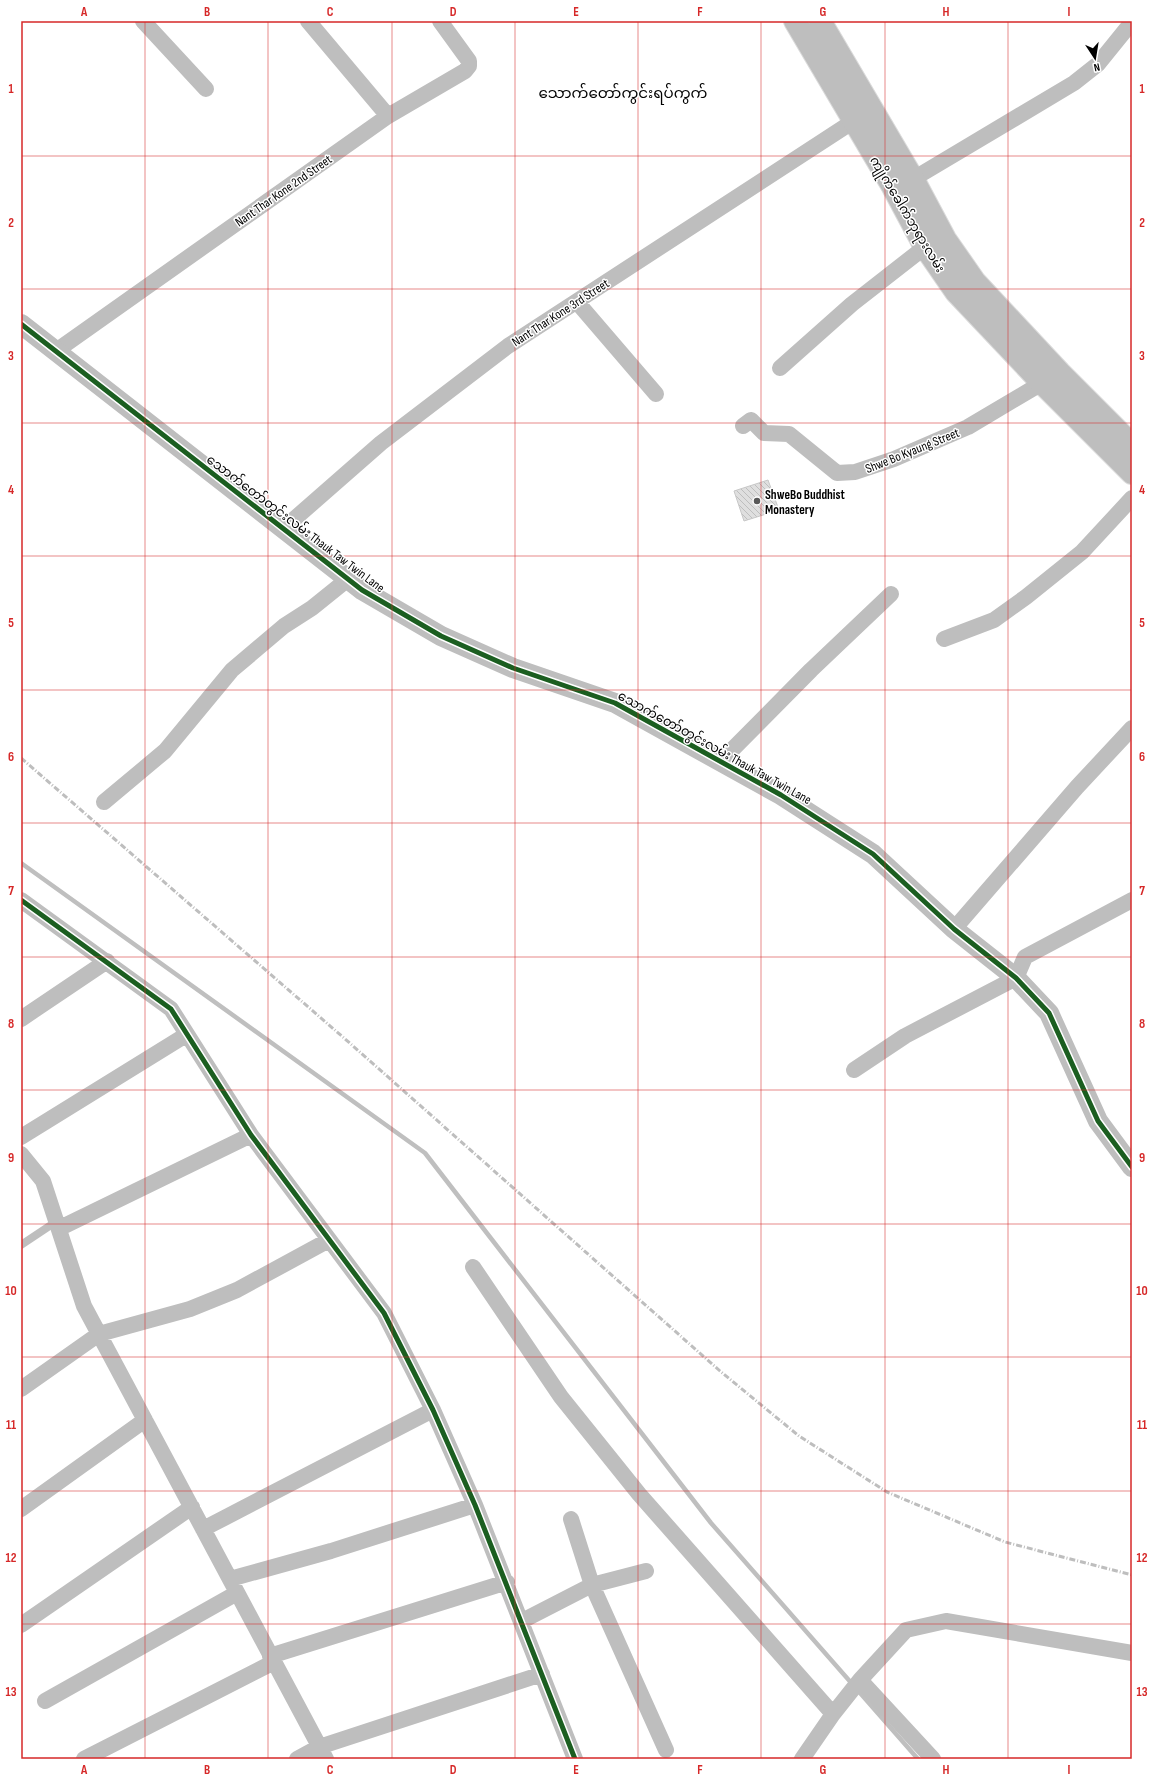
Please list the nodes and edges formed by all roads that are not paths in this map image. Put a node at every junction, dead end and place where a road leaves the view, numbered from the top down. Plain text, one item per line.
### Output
1 (144, 21) edge
2 (308, 21) edge
3 (440, 21) edge
4 (795, 21) edge
5 (820, 21) edge
6 (1132, 22) edge
7 (206, 89) dead end
8 (863, 115) junction
9 (388, 116) junction
10 (913, 179) junction
11 (925, 247) junction
12 (577, 302) junction
13 (21, 324) edge
14 (56, 351) junction
15 (780, 368) dead end
16 (1042, 384) junction
17 (656, 394) dead end
18 (743, 426) dead end
19 (1132, 445) edge
20 (1132, 473) edge
21 (1132, 498) edge
22 (284, 528) junction
23 (348, 579) junction
24 (891, 594) dead end
25 (944, 639) dead end
26 (1132, 728) edge
27 (721, 761) junction
28 (104, 802) dead end
29 (1132, 900) edge
30 (22, 901) edge
31 (954, 929) junction
32 (107, 961) junction
33 (1016, 978) junction
34 (21, 1018) edge
35 (186, 1035) junction
36 (854, 1070) dead end
37 (251, 1135) junction
38 (21, 1138) edge
39 (21, 1154) edge
40 (1132, 1167) edge
41 (58, 1224) junction
42 (329, 1240) junction
43 (21, 1245) edge
44 (473, 1267) dead end
45 (99, 1334) junction
46 (21, 1389) edge
47 (433, 1410) junction
48 (145, 1420) junction
49 (475, 1505) junction
50 (192, 1507) junction
51 (21, 1509) edge
52 (571, 1519) dead end
53 (203, 1529) junction
54 (646, 1571) dead end
55 (507, 1582) junction
56 (592, 1585) junction
57 (234, 1586) junction
58 (522, 1621) junction
59 (21, 1625) edge
60 (1132, 1653) edge
61 (272, 1659) junction
62 (542, 1674) junction
63 (860, 1680) junction
64 (45, 1701) dead end
65 (833, 1714) junction
66 (666, 1750) dead end
67 (322, 1753) edge
68 (84, 1759) edge
69 (297, 1759) edge
70 (575, 1759) edge
71 (802, 1759) edge
72 (932, 1759) edge

1 - 7 street
2 - 9 street
3 - 9 street, Nant Thar Kone 2nd Street
4 - 8 main road, ကျိုက်ခေါက်ဘုရားလမ်း
5 - 8 main road, ကျိုက်ခေါက်ဘုရားလမ်း
6 - 10 street
8 - 10 main road, ကျိုက်ခေါက်ဘုရားလမ်း
8 - 11 main road, ကျိုက်ခေါက်ဘုရားလမ်း
8 - 12 street, Nant Thar Kone 3rd Street
9 - 14 street, Nant Thar Kone 2nd Street
10 - 19 main road, ကျိုက်ခေါက်ဘုရားလမ်း
11 - 15 street
11 - 16 main road, ကျိုက်ခေါက်ဘုရားလမ်း
12 - 17 street
12 - 22 street, Nant Thar Kone 3rd Street
13 - 14 street, သောက်တော်တွင်းလမ်း Thauk Taw Twin Lane
14 - 22 street, သောက်တော်တွင်းလမ်း Thauk Taw Twin Lane
16 - 18 street, Shwe Bo Kyaung Street
16 - 20 main road, ကျိုက်ခေါက်ဘုရားလမ်း
21 - 25 street
22 - 23 street, သောက်တော်တွင်းလမ်း Thauk Taw Twin Lane
23 - 27 street, သောက်တော်တွင်းလမ်း Thauk Taw Twin Lane
23 - 28 street
24 - 27 street
26 - 31 street
27 - 31 street, သောက်တော်တွင်းလမ်း Thauk Taw Twin Lane
29 - 33 street
30 - 32 street
31 - 33 street, သောက်တော်တွင်းလမ်း Thauk Taw Twin Lane
32 - 34 street
32 - 35 street
33 - 36 street
33 - 40 street, သောက်တော်တွင်းလမ်း Thauk Taw Twin Lane
35 - 37 street
35 - 38 street
37 - 41 street
37 - 42 street
39 - 41 street
41 - 43 lane
41 - 45 street
42 - 45 street
42 - 47 street
44 - 65 street
45 - 46 street
45 - 48 street
47 - 49 street
47 - 53 street
48 - 50 street
48 - 51 street
49 - 55 street
49 - 57 street
50 - 53 street
50 - 59 street
52 - 56 street
53 - 57 street
54 - 56 street
55 - 58 street
55 - 61 street
56 - 58 street
56 - 66 street
57 - 61 street
57 - 64 street
58 - 62 street
60 - 63 street
61 - 67 street
61 - 68 street
62 - 67 street
62 - 70 street
63 - 65 street
63 - 72 street
65 - 71 street
67 - 69 street

